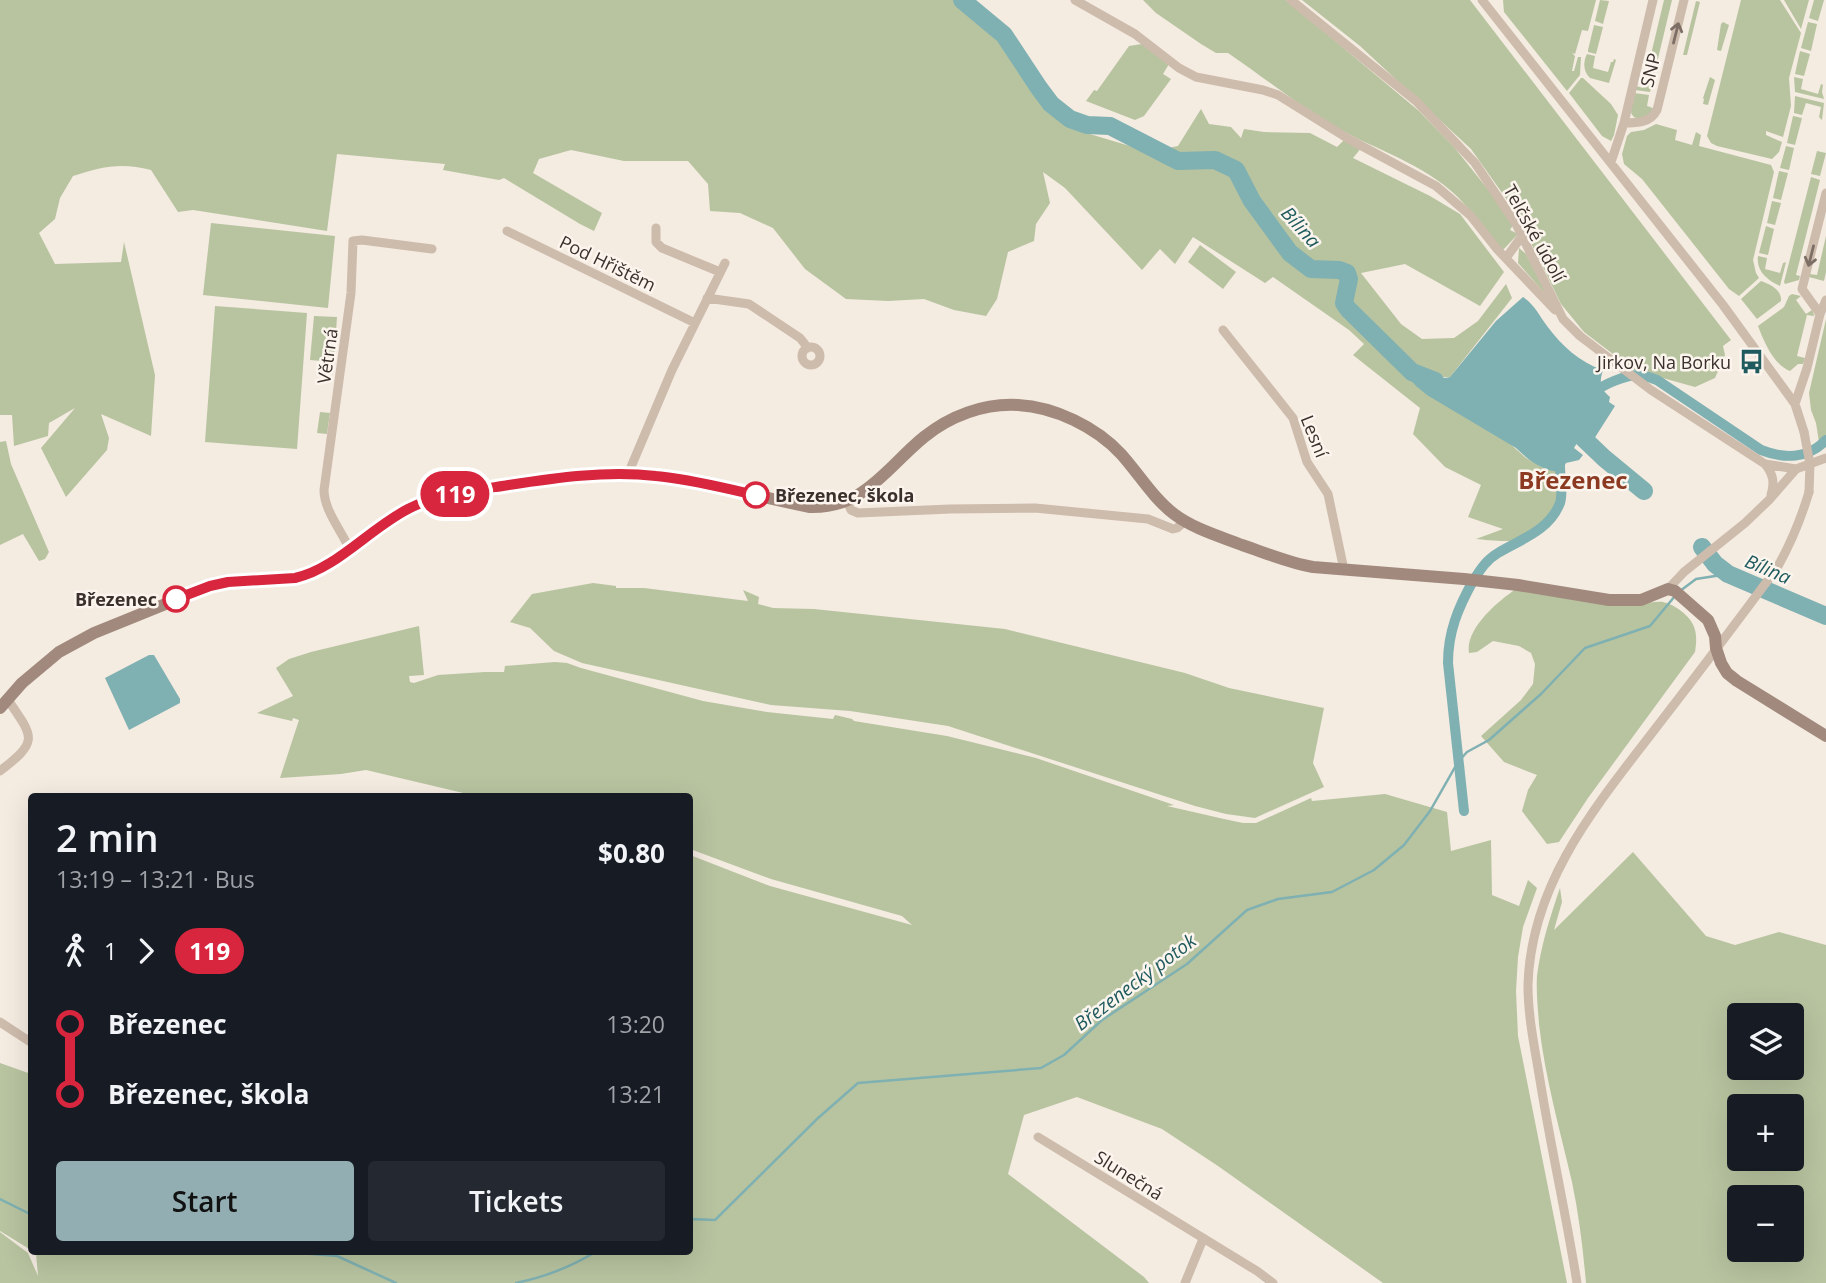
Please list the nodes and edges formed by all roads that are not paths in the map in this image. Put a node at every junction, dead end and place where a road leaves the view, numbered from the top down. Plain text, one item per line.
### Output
1 (1075, 0) edge
2 (1291, 0) edge
3 (1653, 0) edge
4 (1684, 0) edge
5 (1488, 2) edge
6 (1624, 123) junction
7 (1611, 162) junction
8 (1826, 193) edge
9 (656, 228) dead end
10 (508, 231) dead end
11 (1522, 236) junction
12 (432, 249) dead end
13 (1506, 258) junction
14 (707, 298) junction
15 (1826, 300) edge
16 (1820, 314) junction
17 (1563, 319) junction
18 (695, 323) junction
19 (1223, 330) dead end
20 (808, 348) dead end
21 (1795, 404) junction
22 (1825, 458) edge
23 (1765, 464) junction
24 (1796, 469) junction
25 (628, 474) junction
26 (1769, 500) junction
27 (847, 501) junction
28 (1185, 522) junction
29 (349, 548) junction
30 (1344, 570) junction
31 (1675, 592) junction
32 (1716, 648) junction
33 (4, 704) edge
34 (1826, 737) edge
35 (0, 771) edge
36 (0, 1022) edge
37 (28, 1040) edge
38 (1038, 1137) dead end
39 (1203, 1239) junction
40 (1185, 1283) edge
41 (1273, 1283) edge
42 (1577, 1283) edge

1 - 13 street
2 - 11 street, Telčské údolí
3 - 6 street, SNP
6 -> 4 street, SNP
5 - 7 street
6 - 7 street, SNP
7 - 21 street
8 -> 16 street
9 - 14 street
10 - 18 street, Pod Hřištěm
11 - 13 street
11 - 17 street, Telčské údolí
12 - 29 street, Větrná
13 - 17 street
14 - 18 street
14 - 20 street
15 - 16 street
16 - 21 street
17 - 23 street, Telčské údolí
18 - 25 street
19 - 30 street, Lesní
21 - 32 street, bridge
22 - 24 street
23 - 24 street
23 - 26 street
24 - 26 street
25 - 27 street
25 - 29 street
26 - 31 street
27 - 28 street
27 - 28 street
28 - 30 street
29 - 33 street
30 - 31 street
31 - 32 street
32 - 34 street
32 - 42 street
33 - 35 street
36 - 37 street
38 - 39 street, Slunečná
39 - 40 street
39 - 41 street, Slunečná

